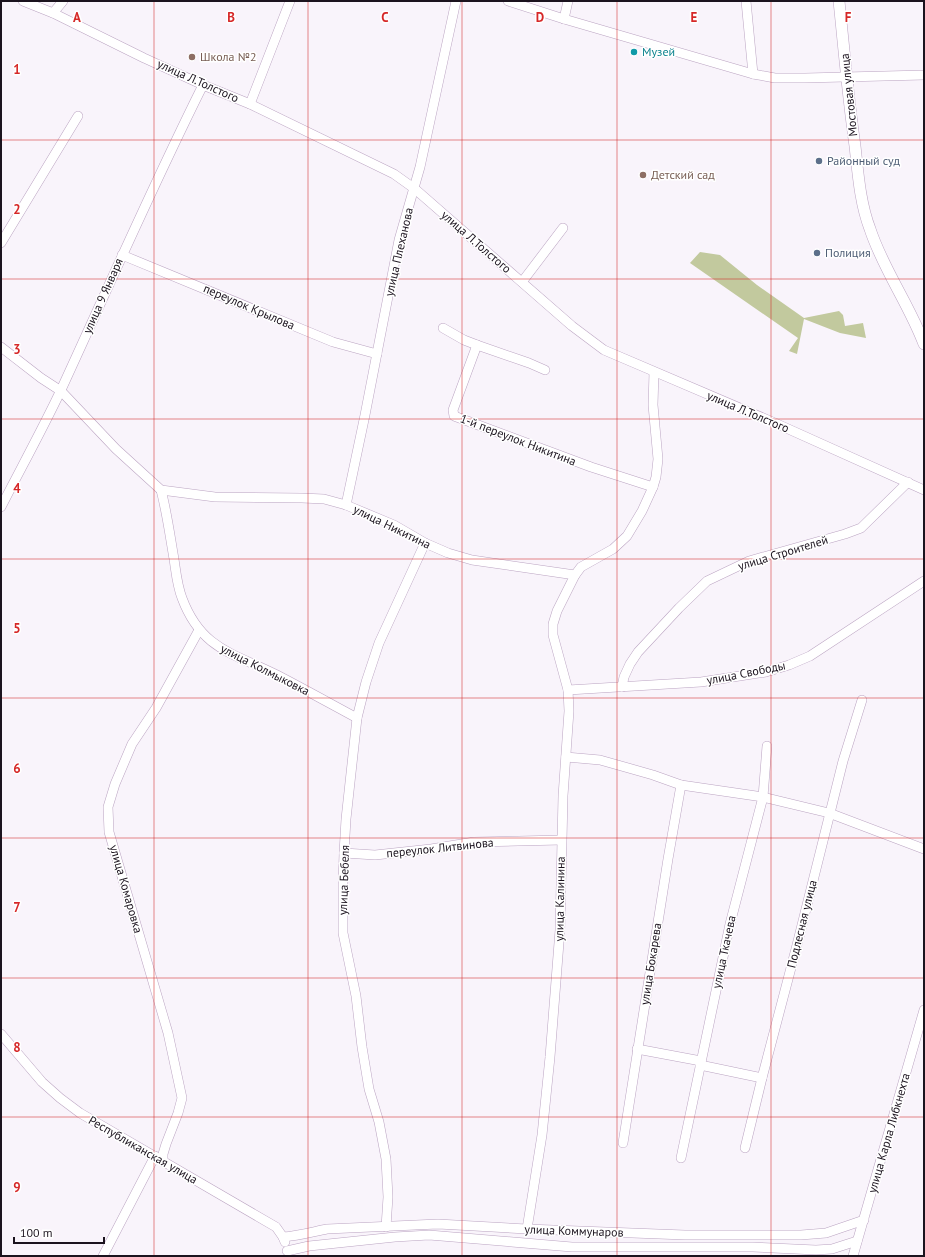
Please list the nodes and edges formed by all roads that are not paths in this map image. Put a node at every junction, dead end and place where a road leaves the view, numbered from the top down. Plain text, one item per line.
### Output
1 (23, 1) edge
2 (63, 1) edge
3 (290, 1) edge
4 (456, 1) edge
5 (508, 1) edge
6 (568, 1) edge
7 (746, 1) edge
8 (840, 1) edge
9 (53, 13) junction
10 (564, 19) junction
11 (753, 74) junction
12 (924, 75) edge
13 (846, 78) junction
14 (203, 85) junction
15 (250, 104) junction
16 (78, 116) dead end
17 (415, 188) junction
18 (563, 228) dead end
19 (1, 243) edge
20 (122, 255) junction
21 (522, 282) junction
22 (443, 328) dead end
23 (924, 344) edge
24 (477, 345) junction
25 (1, 347) edge
26 (377, 354) junction
27 (546, 370) dead end
28 (654, 372) junction
29 (61, 391) junction
30 (908, 482) junction
31 (653, 487) junction
32 (161, 490) junction
33 (924, 490) edge
34 (346, 505) junction
35 (1, 506) edge
36 (425, 543) junction
37 (575, 574) junction
38 (924, 581) edge
39 (198, 630) junction
40 (622, 687) junction
41 (568, 690) junction
42 (862, 700) dead end
43 (357, 718) junction
44 (767, 746) dead end
45 (566, 757) junction
46 (681, 785) junction
47 (763, 797) junction
48 (829, 813) junction
49 (561, 840) junction
50 (924, 849) edge
51 (344, 853) junction
52 (924, 1010) edge
53 (1, 1034) edge
54 (637, 1049) junction
55 (700, 1063) junction
56 (762, 1078) junction
57 (623, 1143) dead end
58 (745, 1148) dead end
59 (155, 1156) junction
60 (681, 1158) dead end
61 (163, 1162) junction
62 (864, 1220) junction
63 (386, 1227) junction
64 (527, 1229) junction
65 (284, 1237) junction
66 (857, 1241) junction
67 (572, 1251) edge
68 (288, 1253) edge
69 (103, 1256) edge
70 (853, 1256) edge

1 - 9 street, улица Л.Толстого
2 - 9 street
3 - 15 street
4 - 17 street, улица Плеханова
5 - 10 street
6 - 10 street
7 - 11 street
8 - 13 main road, Мостовая улица
9 - 14 street, улица Л.Толстого
10 - 11 street
11 - 13 street
12 - 13 street
13 - 23 main road, Мостовая улица
14 - 15 street, улица Л.Толстого
14 - 20 street, улица 9 Января
15 - 17 street, улица Л.Толстого
16 - 19 street
17 - 21 street, улица Л.Толстого
17 - 26 street, улица Плеханова
18 - 21 street
20 - 26 street, переулок Крылова
20 - 29 street, улица 9 Января
21 - 28 street, улица Л.Толстого
22 - 24 street
24 - 27 street
24 - 31 street, 1-й переулок Никитина
25 - 29 street
26 - 34 street, улица Плеханова
28 - 30 street, улица Л.Толстого
28 - 31 street
29 - 32 street
29 - 35 street, улица 9 Января
30 - 33 street, улица Л.Толстого
30 - 40 street, улица Строителей
31 - 37 street
32 - 34 street, улица Никитина
32 - 39 street, улица Колмыковка
34 - 36 street, улица Никитина
36 - 37 street, улица Никитина
36 - 43 street, улица Бебеля
37 - 41 street, улица Калинина
38 - 40 street, улица Свободы
39 - 43 street, улица Колмыковка
39 - 61 street, улица Комаровка
40 - 41 street, улица Свободы
41 - 45 street, улица Калинина
42 - 48 street, Подлесная улица
43 - 51 street, улица Бебеля
44 - 47 street, улица Ткачева
45 - 46 street
45 - 49 street, улица Калинина
46 - 47 street
46 - 54 street, улица Бокарева
47 - 48 street
47 - 55 street, улица Ткачева
48 - 50 street
48 - 56 street, Подлесная улица
49 - 51 street, переулок Литвинова
49 - 64 street, улица Калинина
51 - 63 street, улица Бебеля
52 - 62 street, улица Карла Либкнехта
53 - 59 street, Республиканская улица
54 - 55 street
54 - 57 street, улица Бокарева
55 - 56 street
55 - 60 street, улица Ткачева
56 - 58 street, Подлесная улица
59 - 61 street, Республиканская улица
59 - 69 street
61 - 65 street, Республиканская улица
62 - 64 street, улица Коммунаров
62 - 66 street, улица Карла Либкнехта
63 - 64 street, улица Коммунаров
63 - 65 street, улица Коммунаров
65 - 68 street
66 - 67 street, улица Коммунаров
66 - 70 street, улица Карла Либкнехта
67 - 68 street, улица Коммунаров

